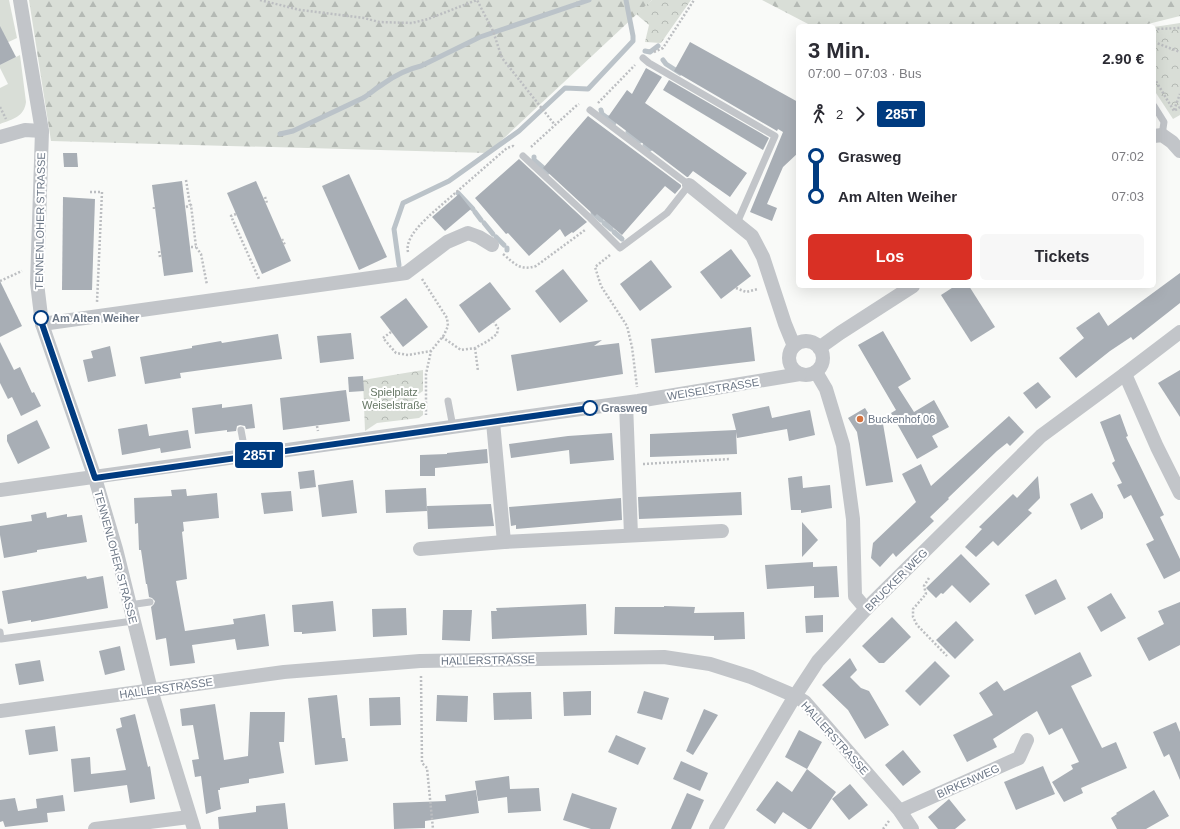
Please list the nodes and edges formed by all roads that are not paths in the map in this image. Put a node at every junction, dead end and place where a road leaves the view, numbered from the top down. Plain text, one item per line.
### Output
1 (20, 0) edge
2 (643, 58) road end
3 (1156, 109) edge
4 (590, 110) road end
5 (42, 131) junction
6 (1158, 136) edge
7 (0, 137) edge
8 (1180, 151) edge
9 (523, 156) road end
10 (689, 185) junction
11 (737, 223) junction
12 (492, 245) road end
13 (910, 288) edge
14 (42, 324) junction
15 (1180, 332) edge
16 (794, 346) junction
17 (819, 348) junction
18 (816, 372) junction
19 (800, 374) junction
20 (1125, 374) junction
21 (448, 401) dead end
22 (632, 402) junction
23 (494, 422) junction
24 (453, 427) junction
25 (240, 430) dead end
26 (246, 457) junction
27 (95, 478) junction
28 (0, 490) edge
29 (1180, 493) edge
30 (722, 531) dead end
31 (631, 535) junction
32 (504, 542) junction
33 (420, 549) dead end
34 (150, 602) dead end
35 (129, 605) junction
36 (866, 609) junction
37 (133, 621) junction
38 (0, 637) edge
39 (151, 690) junction
40 (795, 696) junction
41 (0, 711) edge
42 (1027, 740) dead end
43 (900, 811) junction
44 (191, 823) edge
45 (95, 829) edge
46 (716, 829) edge
47 (912, 829) edge

1 - 5 street, TENNENLOHER STRASSE
2 - 11 lane
3 - 6 lane
4 - 10 lane
5 - 7 street
5 - 14 street, TENNENLOHER STRASSE
6 - 8 street
9 - 10 lane
10 - 11 street
11 - 16 street
12 - 14 street
13 - 17 street
14 - 27 street, TENNENLOHER STRASSE
15 - 20 street, BRUCKER WEG
16 - 17 street
16 - 19 street
17 - 18 street
18 - 19 street
18 - 36 street
19 - 22 street, WEISELSTRASSE
20 - 29 street
20 - 36 street, BRUCKER WEG
21 - 24 lane
22 - 23 street, WEISELSTRASSE
22 - 31 street
23 - 24 street, WEISELSTRASSE
23 - 32 street
24 - 26 street, WEISELSTRASSE
25 - 26 lane
26 - 27 street, WEISELSTRASSE
27 - 28 street, WEISELSTRASSE
27 - 35 street, TENNENLOHER STRASSE
30 - 31 street
31 - 32 street
32 - 33 street
34 - 35 lane
35 - 37 street, TENNENLOHER STRASSE
36 - 40 street, BRUCKER WEG
37 - 38 lane
37 - 39 street, TENNENLOHER STRASSE
39 - 40 street, HALLERSTRASSE
39 - 41 street, HALLERSTRASSE
39 - 44 street, TENNENLOHER STRASSE
40 - 43 street, HALLERSTRASSE
40 - 46 street, BRUCKER WEG
42 - 43 street, BIRKENWEG
43 - 47 street, HALLERSTRASSE
44 - 45 street

